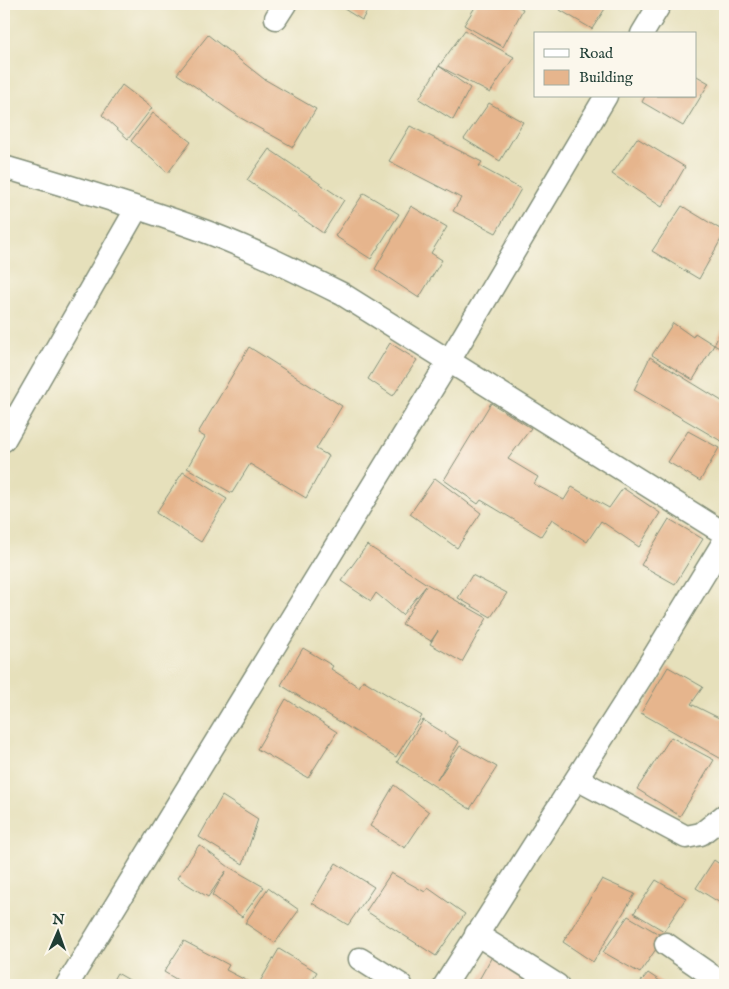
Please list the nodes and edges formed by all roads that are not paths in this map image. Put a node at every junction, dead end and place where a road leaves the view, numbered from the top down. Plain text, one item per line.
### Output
1 (660, 4) edge
2 (643, 32) edge
3 (605, 98) edge
4 (4, 167) edge
5 (137, 208) junction
6 (450, 361) junction
7 (4, 440) edge
8 (725, 534) edge
9 (725, 540) edge
10 (577, 779) junction
11 (725, 814) edge
12 (476, 934) junction
13 (666, 944) dead end
14 (360, 959) dead end
15 (67, 985) edge
16 (400, 985) edge
17 (445, 985) edge
18 (557, 985) edge
19 (724, 985) edge

1 - 2 street
3 - 6 street
4 - 5 street
5 - 6 street
5 - 7 street
6 - 8 street
6 - 15 street
9 - 10 street
10 - 11 street
10 - 12 street
12 - 17 street
12 - 18 street
13 - 19 street
14 - 16 street

